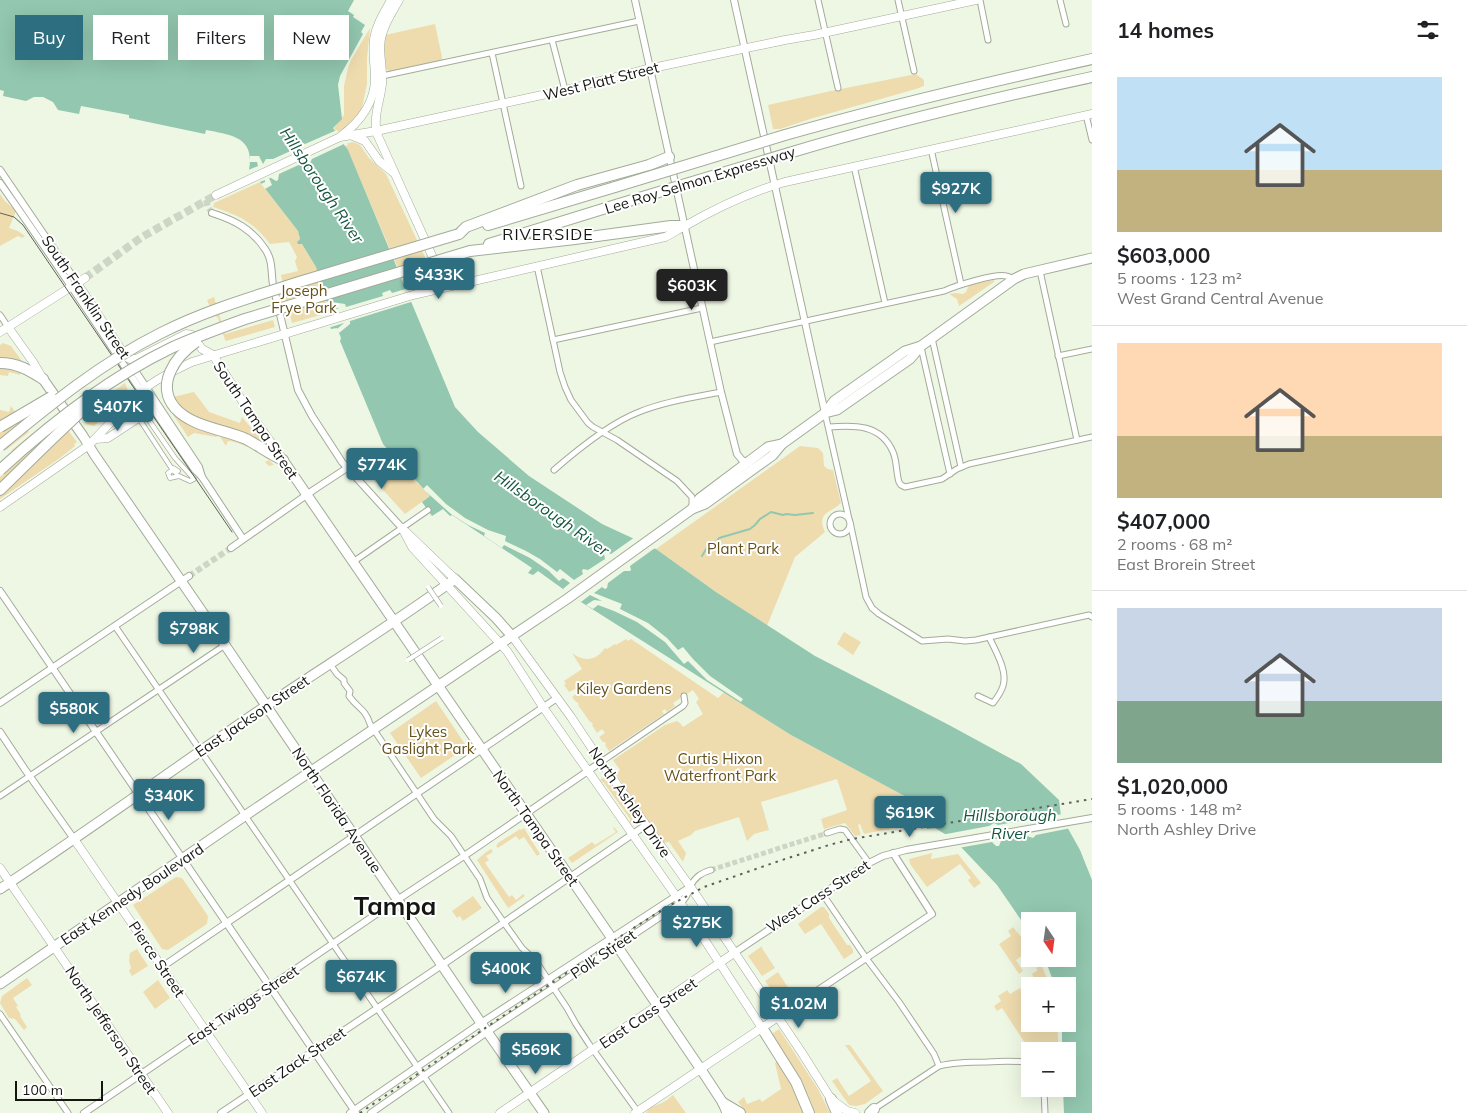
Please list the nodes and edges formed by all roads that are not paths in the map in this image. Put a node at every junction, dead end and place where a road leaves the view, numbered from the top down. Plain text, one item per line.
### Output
1 (391, 0) edge
2 (399, 0) edge
3 (635, 0) edge
4 (734, 0) edge
5 (818, 0) edge
6 (898, 0) edge
7 (976, 0) edge
8 (980, 0) edge
9 (1060, 0) edge
10 (902, 16) junction
11 (639, 21) junction
12 (1066, 24) dead end
13 (826, 33) junction
14 (552, 40) junction
15 (988, 40) dead end
16 (745, 48) junction
17 (492, 53) junction
18 (1092, 59) edge
19 (650, 68) junction
20 (914, 71) dead end
21 (382, 76) junction
22 (1092, 77) edge
23 (838, 88) dead end
24 (564, 90) junction
25 (503, 103) junction
26 (1089, 114) edge
27 (376, 131) junction
28 (352, 136) junction
29 (340, 137) junction
30 (1092, 140) edge
31 (932, 149) junction
32 (669, 157) junction
33 (854, 166) junction
34 (0, 170) edge
35 (395, 173) junction
36 (0, 183) edge
37 (774, 185) junction
38 (521, 186) dead end
39 (13, 195) junction
40 (216, 195) tunnel mouth
41 (212, 213) tunnel mouth
42 (684, 226) junction
43 (459, 234) junction
44 (470, 251) junction
45 (1092, 258) edge
46 (537, 266) junction
47 (1040, 270) junction
48 (85, 278) tunnel mouth
49 (1014, 279) junction
50 (961, 284) junction
51 (75, 285) junction
52 (413, 295) junction
53 (885, 303) junction
54 (702, 308) junction
55 (0, 316) edge
56 (805, 321) junction
57 (8, 327) junction
58 (212, 330) junction
59 (0, 332) edge
60 (288, 332) junction
61 (932, 338) junction
62 (553, 340) junction
63 (710, 342) junction
64 (921, 346) junction
65 (1092, 349) edge
66 (213, 355) junction
67 (1058, 356) junction
68 (126, 357) junction
69 (0, 363) edge
70 (85, 378) junction
71 (43, 379) junction
72 (110, 384) junction
73 (943, 386) junction
74 (144, 389) junction
75 (930, 389) junction
76 (720, 392) junction
77 (152, 409) junction
78 (825, 413) junction
79 (618, 422) junction
80 (0, 426) edge
81 (829, 427) junction
82 (603, 432) junction
83 (1092, 437) edge
84 (617, 440) junction
85 (1077, 440) junction
86 (92, 442) junction
87 (782, 444) junction
88 (0, 446) edge
89 (283, 460) junction
90 (748, 463) junction
91 (761, 464) junction
92 (961, 467) junction
93 (172, 468) joint
94 (347, 468) junction
95 (0, 470) edge
96 (554, 470) dead end
97 (950, 474) junction
98 (202, 476) junction
99 (0, 490) edge
100 (307, 495) junction
101 (844, 499) junction
102 (0, 507) edge
103 (692, 509) junction
104 (428, 510) dead end
105 (838, 514) junction
106 (849, 521) junction
107 (402, 528) junction
108 (844, 533) junction
109 (243, 539) junction
110 (855, 542) junction
111 (231, 548) tunnel mouth
112 (353, 562) junction
113 (185, 579) junction
114 (455, 579) junction
115 (447, 585) junction
116 (428, 587) dead end
117 (0, 591) edge
118 (441, 606) dead end
119 (1092, 616) edge
120 (394, 621) junction
121 (115, 626) junction
122 (512, 636) junction
123 (989, 636) junction
124 (442, 638) dead end
125 (500, 644) junction
126 (226, 645) junction
127 (408, 660) dead end
128 (330, 664) junction
129 (52, 668) junction
130 (438, 686) junction
131 (160, 689) junction
132 (684, 696) dead end
133 (978, 696) dead end
134 (557, 698) junction
135 (0, 703) edge
136 (266, 706) junction
137 (543, 707) junction
138 (374, 730) junction
139 (0, 732) edge
140 (95, 732) junction
141 (482, 749) junction
142 (202, 750) junction
143 (601, 762) junction
144 (588, 771) junction
145 (311, 772) junction
146 (30, 776) junction
147 (138, 794) junction
148 (416, 794) junction
149 (0, 796) edge
150 (526, 813) junction
151 (246, 816) junction
152 (1092, 820) edge
153 (646, 825) junction
154 (633, 833) junction
155 (827, 833) tunnel mouth
156 (354, 836) junction
157 (74, 838) junction
158 (893, 853) junction
159 (464, 856) junction
160 (182, 860) junction
161 (869, 863) junction
162 (0, 868) edge
163 (711, 870) tunnel mouth
164 (570, 877) junction
165 (290, 879) junction
166 (10, 882) junction
167 (690, 887) junction
168 (0, 889) edge
169 (822, 893) junction
170 (678, 899) junction
171 (397, 900) junction
172 (119, 903) junction
173 (226, 923) junction
174 (504, 923) junction
175 (614, 941) junction
176 (334, 944) junction
177 (55, 947) junction
178 (734, 953) junction
179 (866, 958) junction
180 (720, 962) junction
181 (442, 965) junction
182 (162, 966) junction
183 (548, 979) junction
184 (0, 984) edge
185 (270, 987) junction
186 (554, 987) junction
187 (658, 1006) junction
188 (378, 1008) junction
189 (0, 1014) edge
190 (778, 1016) junction
191 (481, 1023) junction
192 (762, 1028) junction
193 (206, 1030) junction
194 (487, 1032) junction
195 (593, 1050) junction
196 (313, 1052) junction
197 (1021, 1061) edge
198 (939, 1066) junction
199 (418, 1067) junction
200 (700, 1068) junction
201 (142, 1074) junction
202 (424, 1077) junction
203 (530, 1092) junction
204 (249, 1095) junction
205 (1044, 1097) edge
206 (830, 1099) junction
207 (723, 1103) junction
208 (872, 1111) edge
209 (353, 1112) edge
210 (637, 1112) edge
211 (68, 1113) edge
212 (84, 1113) edge
213 (168, 1113) edge
214 (221, 1113) edge
215 (262, 1113) edge
216 (371, 1113) edge
217 (449, 1113) edge
218 (500, 1113) edge
219 (544, 1113) edge
220 (727, 1113) edge
221 (740, 1113) edge
222 (810, 1113) edge
223 (837, 1113) edge
224 (856, 1113) edge
225 (1045, 1113) edge

1 - 29 main road
2 - 21 main road
3 - 11 street
4 - 16 street
5 - 13 street
6 - 10 street
7 - 10 main road, West Platt Street
8 - 15 street
9 - 12 street
10 - 13 main road, West Platt Street
10 - 20 street
11 - 14 street
11 - 19 street
13 - 16 main road, West Platt Street
13 - 23 street
14 - 17 street
14 - 24 street
16 - 19 main road, West Platt Street
16 - 37 street
17 - 21 street
17 - 25 street
18 - 43 highway, Lee Roy Selmon Expressway, bridge
19 - 24 main road, West Platt Street
19 - 32 street
21 - 27 main road
22 - 44 highway, Lee Roy Selmon Expressway, bridge
24 - 25 main road, West Platt Street
25 - 27 main road, West Platt Street
25 - 38 street
26 - 30 street
26 - 31 main road
27 - 28 main road, West Platt Street
27 - 35 main road
28 - 29 main road, West Platt Street
28 - 35 main road
29 - 40 main road, West Platt Street
31 - 33 main road
31 - 50 street
32 - 42 street
32 - 43 highway
33 - 37 main road
33 - 53 street
34 - 39 street, South Franklin Street
35 - 52 main road
36 - 39 street, South Franklin Street
37 - 42 main road
37 - 56 street
39 - 51 street, South Franklin Street
41 - 60 street
42 - 44 highway
42 - 46 main road
42 - 54 street
43 - 70 highway, Lee Roy Selmon Expressway, bridge
44 - 58 highway, Lee Roy Selmon Expressway, bridge
45 - 47 main road
46 - 52 main road
46 - 62 street
47 - 49 main road
47 - 67 street
48 - 51 main road
49 - 50 street
49 - 61 main road
50 - 53 street
51 - 57 main road
51 - 68 main road, South Franklin Street
51 - 74 street, South Franklin Street
52 - 60 main road
53 - 56 street
54 - 62 street
54 - 63 street
55 - 57 street
56 - 63 street
56 - 78 street
57 - 59 main road
57 - 71 main road
58 - 72 highway, Lee Roy Selmon Expressway, bridge
58 - 89 highway, bridge
60 - 66 main road
60 - 94 street
61 - 64 main road
61 - 73 street
62 - 82 street
63 - 76 street
64 - 75 street
64 - 78 main road
65 - 67 street
66 - 68 main road, South Tampa Street
66 - 74 main road
66 - 89 main road, South Tampa Street
67 - 85 street
68 - 74 street, South Franklin Street
69 - 71 highway
70 - 80 highway, bridge
70 - 88 highway, Lee Roy Selmon Expressway, bridge
71 - 86 main road, North Florida Avenue
72 - 95 highway, Lee Roy Selmon Expressway, bridge
72 - 99 highway, bridge
73 - 75 street
73 - 92 street
74 - 77 street, South Franklin Street
74 - 86 main road
74 - 98 street, South Franklin Street
75 - 97 street
76 - 79 street
76 - 90 street
77 - 86 main road
77 - 98 street, South Franklin Street
78 - 81 street
78 - 87 main road
79 - 82 street
79 - 84 street
81 - 97 street
81 - 101 street
82 - 84 street
82 - 96 street
83 - 85 street
84 - 103 street
85 - 92 street
86 - 102 main road
86 - 113 main road, North Florida Avenue
87 - 90 main road
87 - 91 main road
89 - 100 main road, South Tampa Street
90 - 91 street
90 - 103 main road
91 - 103 main road
92 - 97 street
93 - 93 street
94 - 100 street
94 - 107 street
98 - 109 street, South Franklin Street
100 - 109 street
100 - 112 main road, North Tampa Street
101 - 105 street
101 - 106 street
103 - 122 main road, East Kennedy Boulevard
104 - 107 street
105 - 106 street
105 - 108 street
106 - 108 street
106 - 110 street
107 - 112 street
107 - 114 main road, North Ashley Drive
107 - 115 main road, North Ashley Drive
108 - 110 street
109 - 111 street
110 - 123 street
112 - 120 main road, North Tampa Street
113 - 121 street
113 - 126 main road, North Florida Avenue
114 - 115 main road, East Jackson Street
114 - 122 main road, North Ashley Drive
115 - 120 main road, East Jackson Street
115 - 125 main road, North Ashley Drive
116 - 118 street, bridge
117 - 129 street
119 - 123 street
120 - 128 main road, East Jackson Street
120 - 130 main road, North Tampa Street
121 - 129 street
121 - 131 street
122 - 125 main road, East Kennedy Boulevard
122 - 134 main road, North Ashley Drive
123 - 133 street
124 - 127 street, bridge
125 - 130 main road, East Kennedy Boulevard
125 - 137 main road, North Ashley Drive
126 - 131 street
126 - 136 main road, North Florida Avenue
128 - 136 main road, East Jackson Street
128 - 138 street
129 - 135 street
129 - 140 street
130 - 138 main road, East Kennedy Boulevard
130 - 141 main road, North Tampa Street
131 - 140 street
131 - 142 street
132 - 143 street
134 - 137 street
134 - 143 main road, North Ashley Drive
136 - 142 main road, East Jackson Street
136 - 145 main road, North Florida Avenue
137 - 141 street
137 - 144 main road, North Ashley Drive
138 - 145 main road, East Kennedy Boulevard
138 - 148 street
139 - 146 street, Pierce Street
140 - 146 street
140 - 147 street
141 - 148 street
141 - 150 main road, North Tampa Street
142 - 147 main road, East Jackson Street
142 - 151 street
143 - 144 street, East Twiggs Street
143 - 153 main road, North Ashley Drive
144 - 150 street, East Twiggs Street
144 - 154 main road, North Ashley Drive
145 - 151 main road, East Kennedy Boulevard
145 - 156 main road, North Florida Avenue
146 - 149 street
146 - 157 street, Pierce Street
147 - 157 main road, East Jackson Street
147 - 160 street
148 - 156 street
148 - 159 street
150 - 159 street, East Twiggs Street
150 - 164 main road, North Tampa Street
151 - 160 main road, East Kennedy Boulevard
151 - 165 street
152 - 158 street, West Cass Street
153 - 154 street, East Zack Street
153 - 167 main road, North Ashley Drive
154 - 164 street, East Zack Street
154 - 170 main road, North Ashley Drive
155 - 161 street
156 - 165 street
156 - 171 main road, North Florida Avenue
157 - 166 main road, East Jackson Street
157 - 172 main road, Pierce Street
158 - 161 street, West Cass Street
158 - 179 street
159 - 171 street, East Twiggs Street
159 - 174 street
160 - 172 main road, East Kennedy Boulevard
160 - 173 street
161 - 169 street, West Cass Street
162 - 166 main road, North Jefferson Street
163 - 167 street
164 - 174 street, East Zack Street
164 - 175 main road, North Tampa Street
165 - 173 street
165 - 176 street
166 - 168 main road, East Jackson Street
166 - 177 main road, North Jefferson Street
167 - 170 street, Polk Street
167 - 178 main road, North Ashley Drive
169 - 178 street, West Cass Street
169 - 179 street
170 - 175 street, Polk Street
170 - 180 main road, North Ashley Drive
171 - 176 street, East Twiggs Street
171 - 181 main road, North Florida Avenue
172 - 177 main road, East Kennedy Boulevard
172 - 182 main road, Pierce Street
173 - 182 street
173 - 185 street
174 - 181 street, East Zack Street
174 - 183 street
175 - 183 street, Polk Street
175 - 186 street, Polk Street
175 - 187 main road, North Tampa Street
176 - 185 street, East Twiggs Street
176 - 188 street
177 - 184 main road, East Kennedy Boulevard
177 - 201 main road, North Jefferson Street
178 - 180 main road, West Cass Street
178 - 190 main road, North Ashley Drive
179 - 190 street
179 - 198 street
180 - 187 main road, East Cass Street
180 - 192 main road, North Ashley Drive
181 - 188 street, East Zack Street
181 - 191 main road, North Florida Avenue
182 - 193 main road, Pierce Street
183 - 186 street
183 - 191 street, Polk Street
185 - 193 street, East Twiggs Street
185 - 196 street
186 - 194 street, Polk Street
186 - 195 street
187 - 195 main road, East Cass Street
187 - 200 main road, North Tampa Street
188 - 196 street, East Zack Street
188 - 199 street
189 - 211 street
190 - 192 main road
190 - 206 main road, North Ashley Drive
191 - 194 main road, North Florida Avenue
191 - 199 street, Polk Street
192 - 200 main road
192 - 222 highway
193 - 201 street, East Twiggs Street
193 - 204 main road, Pierce Street
194 - 202 street, Polk Street
194 - 203 main road, North Florida Avenue
195 - 203 main road, East Cass Street
195 - 210 street
196 - 204 street, East Zack Street
196 - 209 street
197 - 198 street
198 - 208 street
199 - 202 street
199 - 209 street, Polk Street
200 - 207 main road, North Tampa Street
200 - 210 main road
201 - 212 street, East Twiggs Street
201 - 213 main road, North Jefferson Street
202 - 216 street, Polk Street
202 - 217 street
203 - 218 main road, East Cass Street
203 - 219 main road, North Florida Avenue
204 - 214 street, East Zack Street
204 - 215 main road, Pierce Street
205 - 225 street
206 - 223 highway
206 - 224 main road
207 - 220 main road, North Tampa Street
207 - 221 highway
208 - 224 main road

